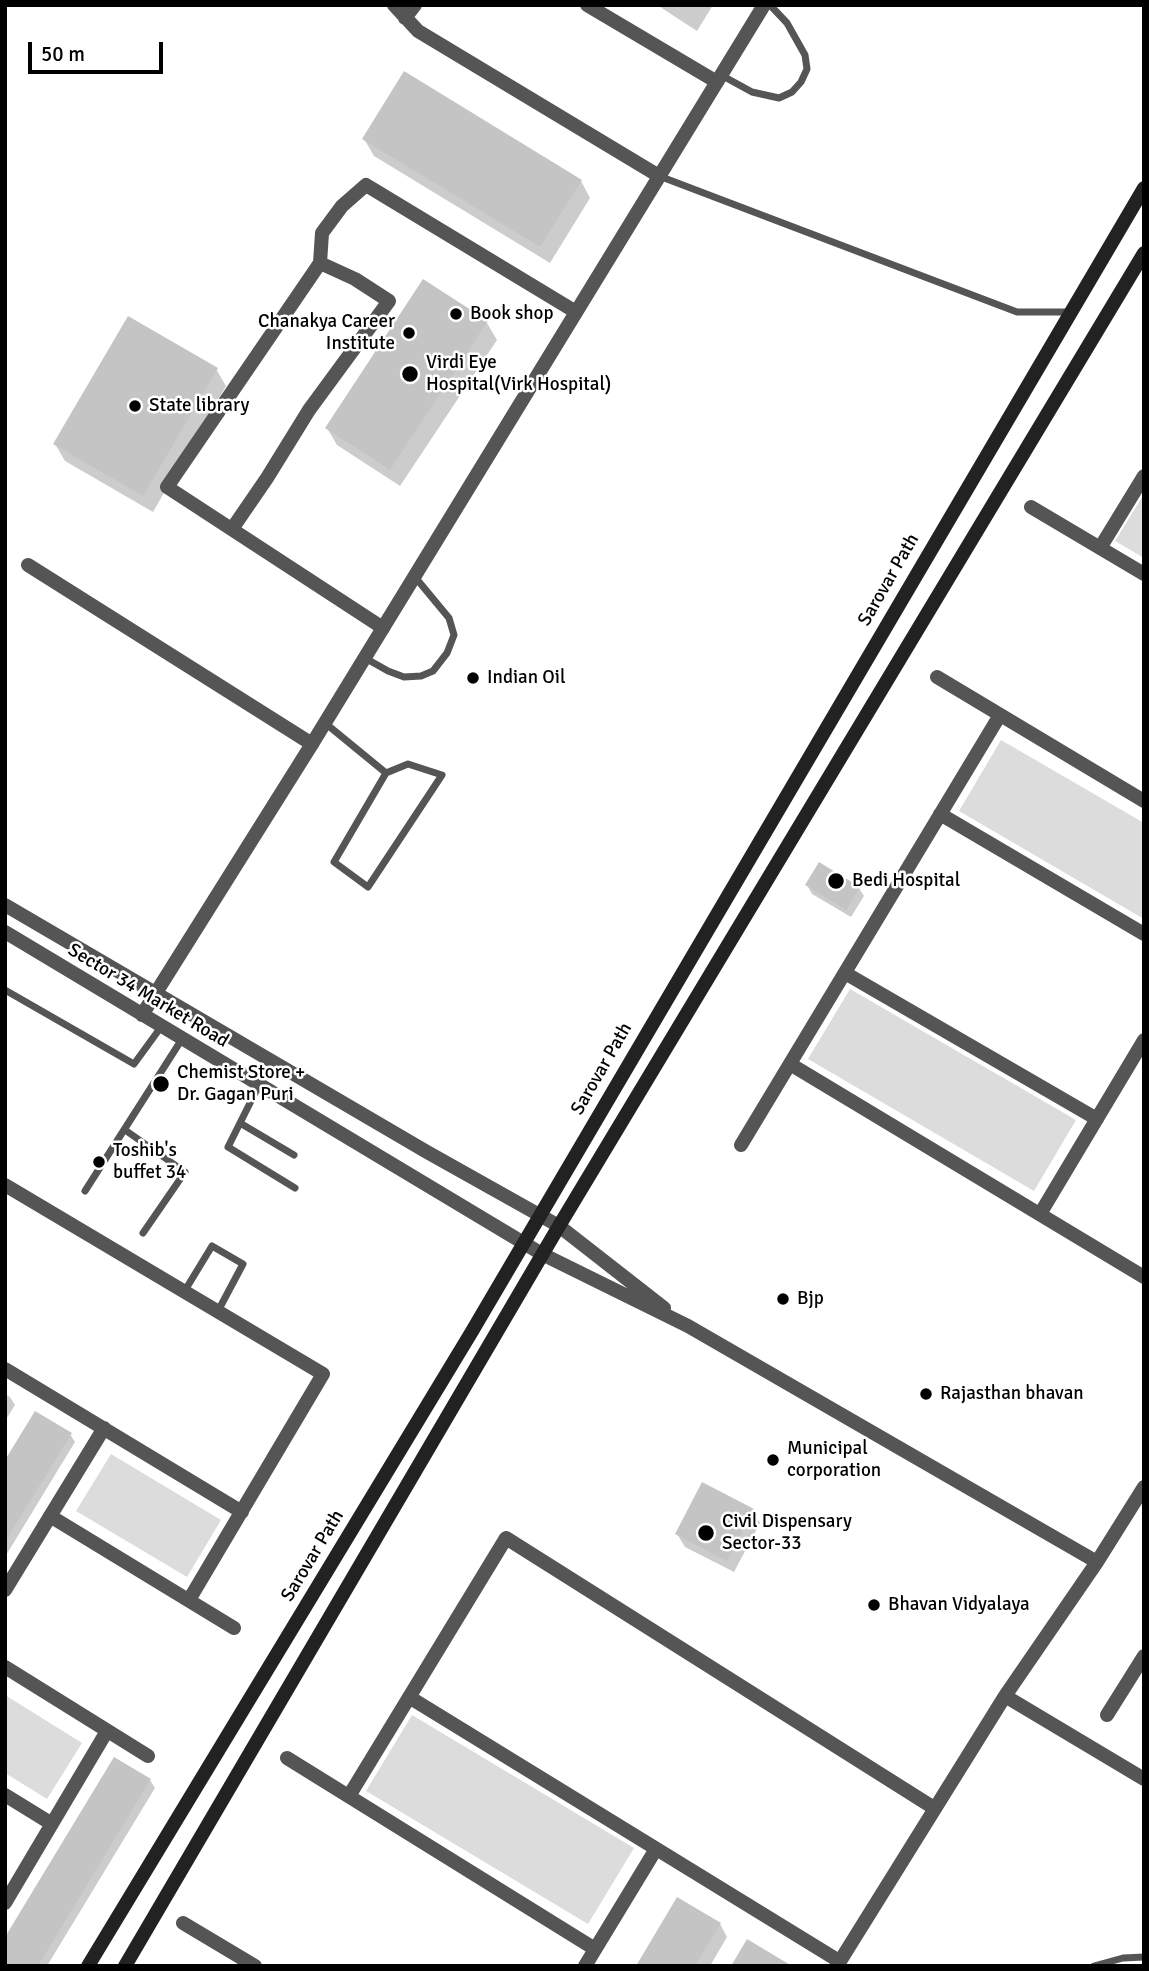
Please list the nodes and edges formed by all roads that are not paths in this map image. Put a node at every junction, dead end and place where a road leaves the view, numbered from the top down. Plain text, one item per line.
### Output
1 (394, 5) edge
2 (415, 5) edge
3 (587, 5) edge
4 (764, 5) edge
5 (770, 5) edge
6 (405, 18) junction
7 (719, 78) junction
8 (659, 176) junction
9 (1144, 188) edge
10 (1144, 253) edge
11 (320, 263) junction
12 (576, 312) junction
13 (1069, 312) junction
14 (1144, 476) edge
15 (1031, 507) dead end
16 (232, 529) junction
17 (1100, 548) junction
18 (28, 565) dead end
19 (1144, 574) edge
20 (415, 576) junction
21 (383, 628) junction
22 (365, 658) junction
23 (937, 677) dead end
24 (1000, 715) junction
25 (325, 723) junction
26 (312, 744) junction
27 (386, 773) junction
28 (1144, 801) edge
29 (940, 814) junction
30 (5, 905) edge
31 (5, 932) edge
32 (1144, 934) edge
33 (845, 973) junction
34 (5, 990) edge
35 (155, 994) junction
36 (142, 1016) junction
37 (161, 1027) junction
38 (182, 1039) junction
39 (1144, 1040) edge
40 (790, 1064) junction
41 (259, 1085) junction
42 (1097, 1119) junction
43 (240, 1123) junction
44 (125, 1130) junction
45 (741, 1145) dead end
46 (294, 1154) dead end
47 (5, 1185) edge
48 (295, 1188) dead end
49 (85, 1191) dead end
50 (539, 1214) junction
51 (1040, 1214) junction
52 (559, 1226) junction
53 (143, 1233) dead end
54 (523, 1243) junction
55 (542, 1254) junction
56 (1144, 1277) edge
57 (184, 1292) junction
58 (218, 1311) junction
59 (688, 1326) junction
60 (5, 1370) edge
61 (104, 1428) junction
62 (1144, 1488) edge
63 (242, 1512) junction
64 (50, 1516) junction
65 (1097, 1562) junction
66 (5, 1590) edge
67 (189, 1600) junction
68 (234, 1628) dead end
69 (1144, 1656) edge
70 (5, 1667) edge
71 (1005, 1696) junction
72 (409, 1697) junction
73 (1107, 1715) dead end
74 (107, 1731) junction
75 (148, 1756) dead end
76 (287, 1758) dead end
77 (1144, 1779) edge
78 (5, 1795) edge
79 (349, 1796) junction
80 (934, 1808) junction
81 (52, 1824) junction
82 (656, 1849) junction
83 (5, 1903) edge
84 (183, 1923) dead end
85 (595, 1949) junction
86 (1144, 1957) edge
87 (249, 1964) edge
88 (841, 1964) edge
89 (88, 1966) edge
90 (125, 1966) edge
91 (585, 1966) edge
92 (1094, 1966) edge

1 - 6 street
2 - 6 street
3 - 7 street
4 - 7 street
5 - 7 lane
6 - 8 street
7 - 8 street
8 - 12 street
8 - 13 lane
9 - 13 main road, Sarovar Path
10 - 52 main road
11 - 12 street
11 - 16 street
11 - 16 street
12 - 20 street
13 - 50 main road, Sarovar Path
14 - 17 street
15 - 17 street
16 - 21 street
17 - 19 street
18 - 26 street
20 - 21 street
20 - 22 lane
21 - 22 street
22 - 25 street
23 - 24 street
24 - 28 street
24 - 29 street
25 - 26 street
25 - 27 lane
26 - 35 street
27 - 27 lane
29 - 32 street
29 - 33 street
30 - 35 street
31 - 36 street, Sector 34 Market Road
33 - 40 street
33 - 42 street
34 - 37 lane
35 - 36 street
35 - 50 street
36 - 37 street, Sector 34 Market Road
37 - 38 street, Sector 34 Market Road
38 - 41 street, Sector 34 Market Road
38 - 44 lane
39 - 42 street
40 - 45 street
40 - 51 street
41 - 43 lane
41 - 54 street, Sector 34 Market Road
42 - 51 street
43 - 46 lane
43 - 48 lane
44 - 49 lane
44 - 53 lane
47 - 57 street
50 - 52 street
50 - 54 main road, Sarovar Path
51 - 56 street
52 - 55 main road
52 - 59 street
54 - 55 street, Sector 34 Market Road
54 - 89 main road, Sarovar Path
55 - 59 street, Sector 34 Market Road
55 - 90 main road
57 - 58 street
57 - 58 lane
58 - 63 street
59 - 65 street
60 - 61 street
61 - 63 street
61 - 64 street
62 - 65 street
63 - 67 street
64 - 66 street
64 - 67 street
65 - 71 street
67 - 68 street
69 - 73 street
70 - 74 street
71 - 77 street
71 - 80 street
72 - 79 street
72 - 80 street
72 - 82 street
74 - 75 street
74 - 81 street
76 - 79 street
78 - 81 street
79 - 85 street
80 - 88 street
81 - 83 street
82 - 85 street
82 - 88 street
84 - 87 street
85 - 91 street
86 - 92 lane

